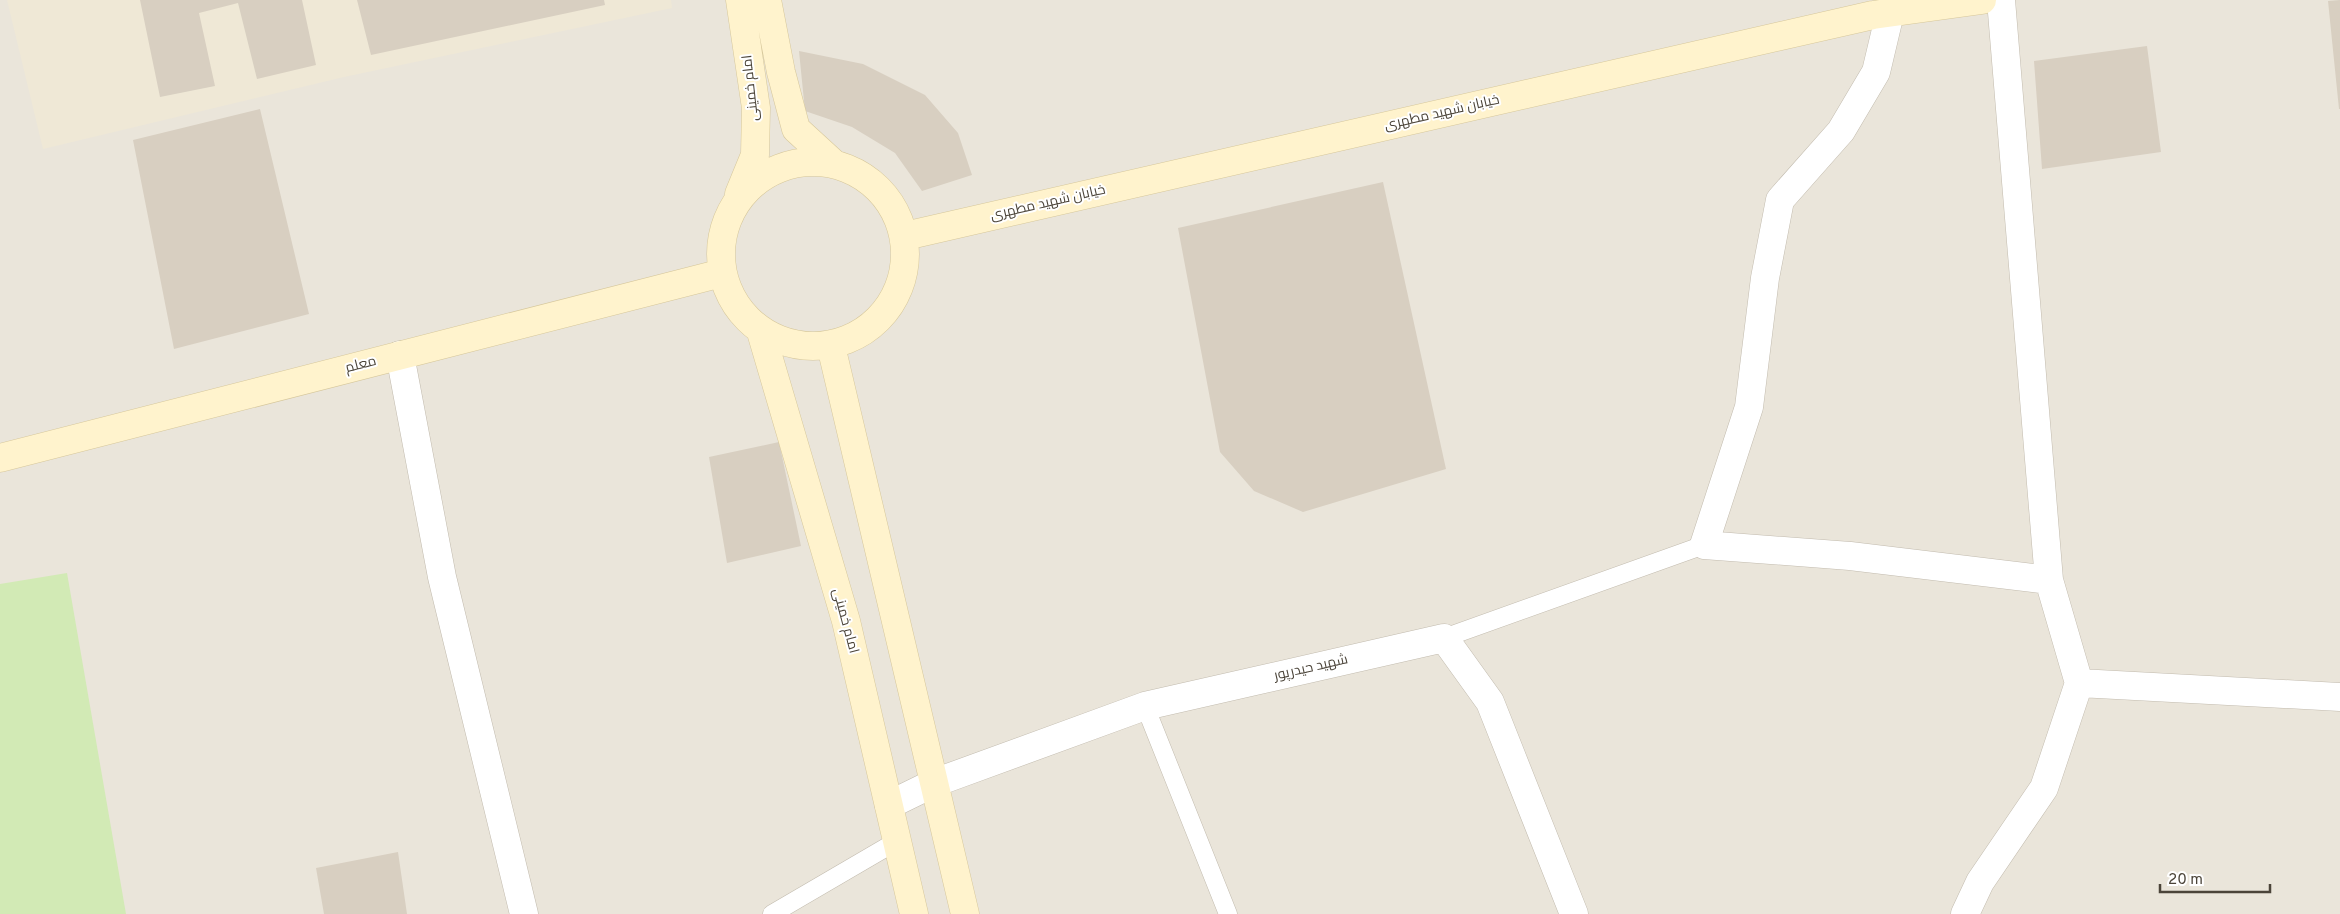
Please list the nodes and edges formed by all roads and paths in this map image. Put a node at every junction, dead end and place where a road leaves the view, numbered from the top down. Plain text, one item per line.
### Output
1 (740, 0) edge
2 (768, 0) edge
3 (1982, 0) edge
4 (2001, 0) edge
5 (1890, 6) edge
6 (832, 162) junction
7 (736, 202) junction
8 (905, 236) junction
9 (722, 273) junction
10 (761, 332) junction
11 (831, 346) junction
12 (400, 355) junction
13 (0, 458) edge
14 (1704, 545) junction
15 (2049, 580) junction
16 (1444, 638) junction
17 (2078, 683) junction
18 (2340, 697) edge
19 (1145, 706) junction
20 (934, 783) junction
21 (889, 804) junction
22 (897, 841) junction
23 (524, 914) edge
24 (772, 914) edge
25 (914, 914) edge
26 (965, 914) edge
27 (1228, 914) edge
28 (1574, 914) edge
29 (1965, 914) edge

1 - 7 main road, امام خمینی
2 - 6 main road
3 - 5 main road, خیابان شهید مطهری
4 - 15 street
5 - 8 main road, خیابان شهید مطهری
5 - 14 street
6 - 7 main road
6 - 8 main road
7 - 9 main road, امام خمینی
8 - 11 main road
9 - 10 main road, امام خمینی
9 - 12 main road, معلم
10 - 11 main road
10 - 21 main road, امام خمینی
11 - 20 main road
12 - 13 main road, معلم
12 - 23 street
14 - 15 street
14 - 16 lane
15 - 17 street
16 - 19 street, شهید حیدرپور
16 - 28 street
17 - 18 street
17 - 29 street
19 - 20 street, شهید حیدرپور
19 - 27 lane
20 - 21 street, شهید حیدرپور
20 - 26 main road
21 - 22 main road, امام خمینی
22 - 24 lane
22 - 25 main road, امام خمینی

